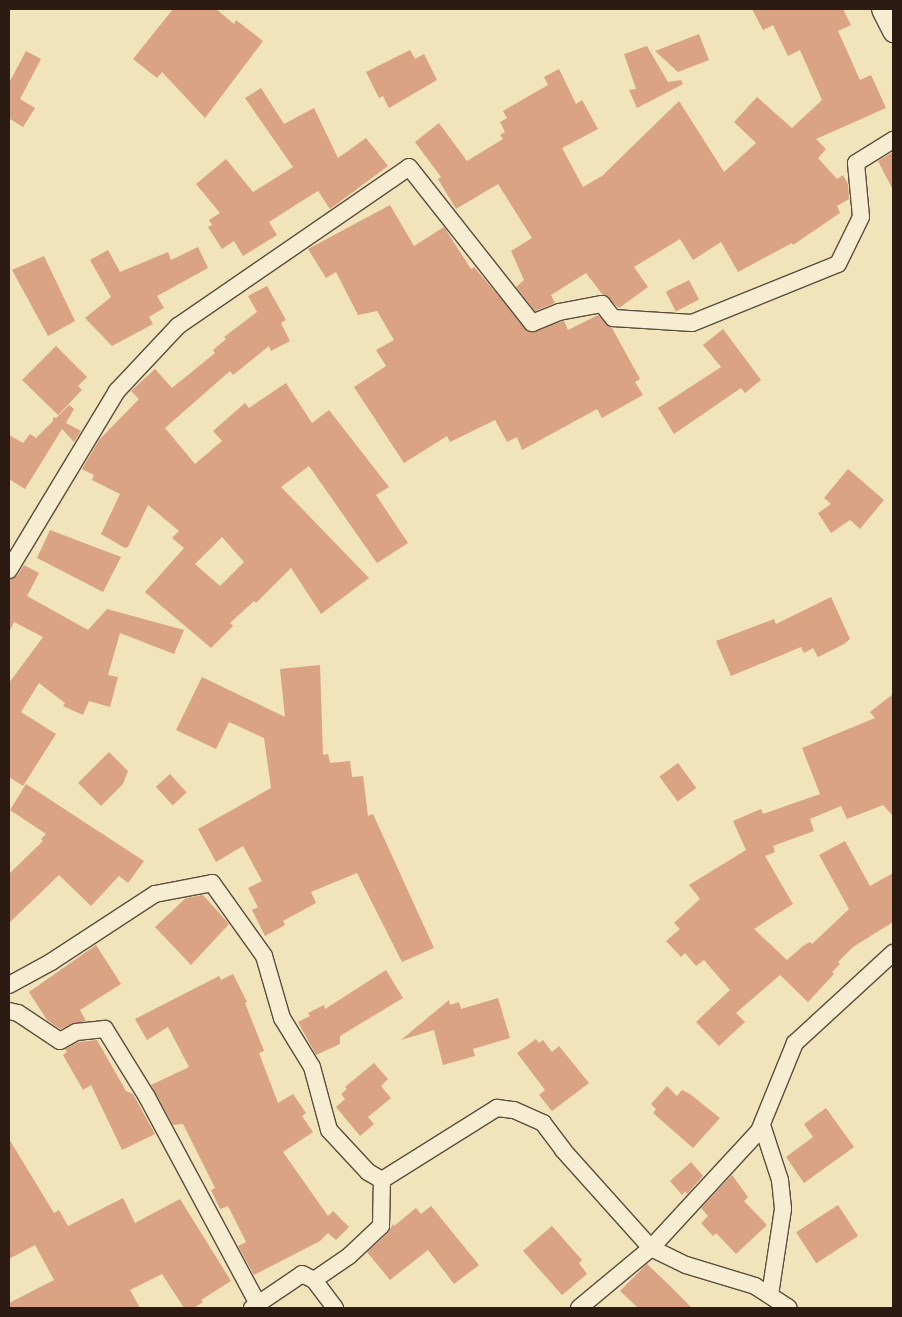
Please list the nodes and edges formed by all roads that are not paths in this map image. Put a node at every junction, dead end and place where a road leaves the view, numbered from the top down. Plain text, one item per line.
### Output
1 (882, 9) edge
2 (893, 30) edge
3 (893, 140) edge
4 (9, 570) edge
5 (893, 953) edge
6 (9, 985) edge
7 (9, 1011) edge
8 (762, 1125) junction
9 (382, 1180) junction
10 (651, 1248) junction
11 (314, 1280) junction
12 (770, 1294) junction
13 (255, 1306) edge
14 (335, 1308) edge
15 (579, 1308) edge
16 (789, 1308) edge

1 - 2 street
3 - 4 street
5 - 8 street
6 - 9 street
7 - 13 street
8 - 10 street
8 - 12 street
9 - 10 street
9 - 11 street
10 - 12 street
10 - 15 street
11 - 13 street
11 - 14 street
12 - 16 street

